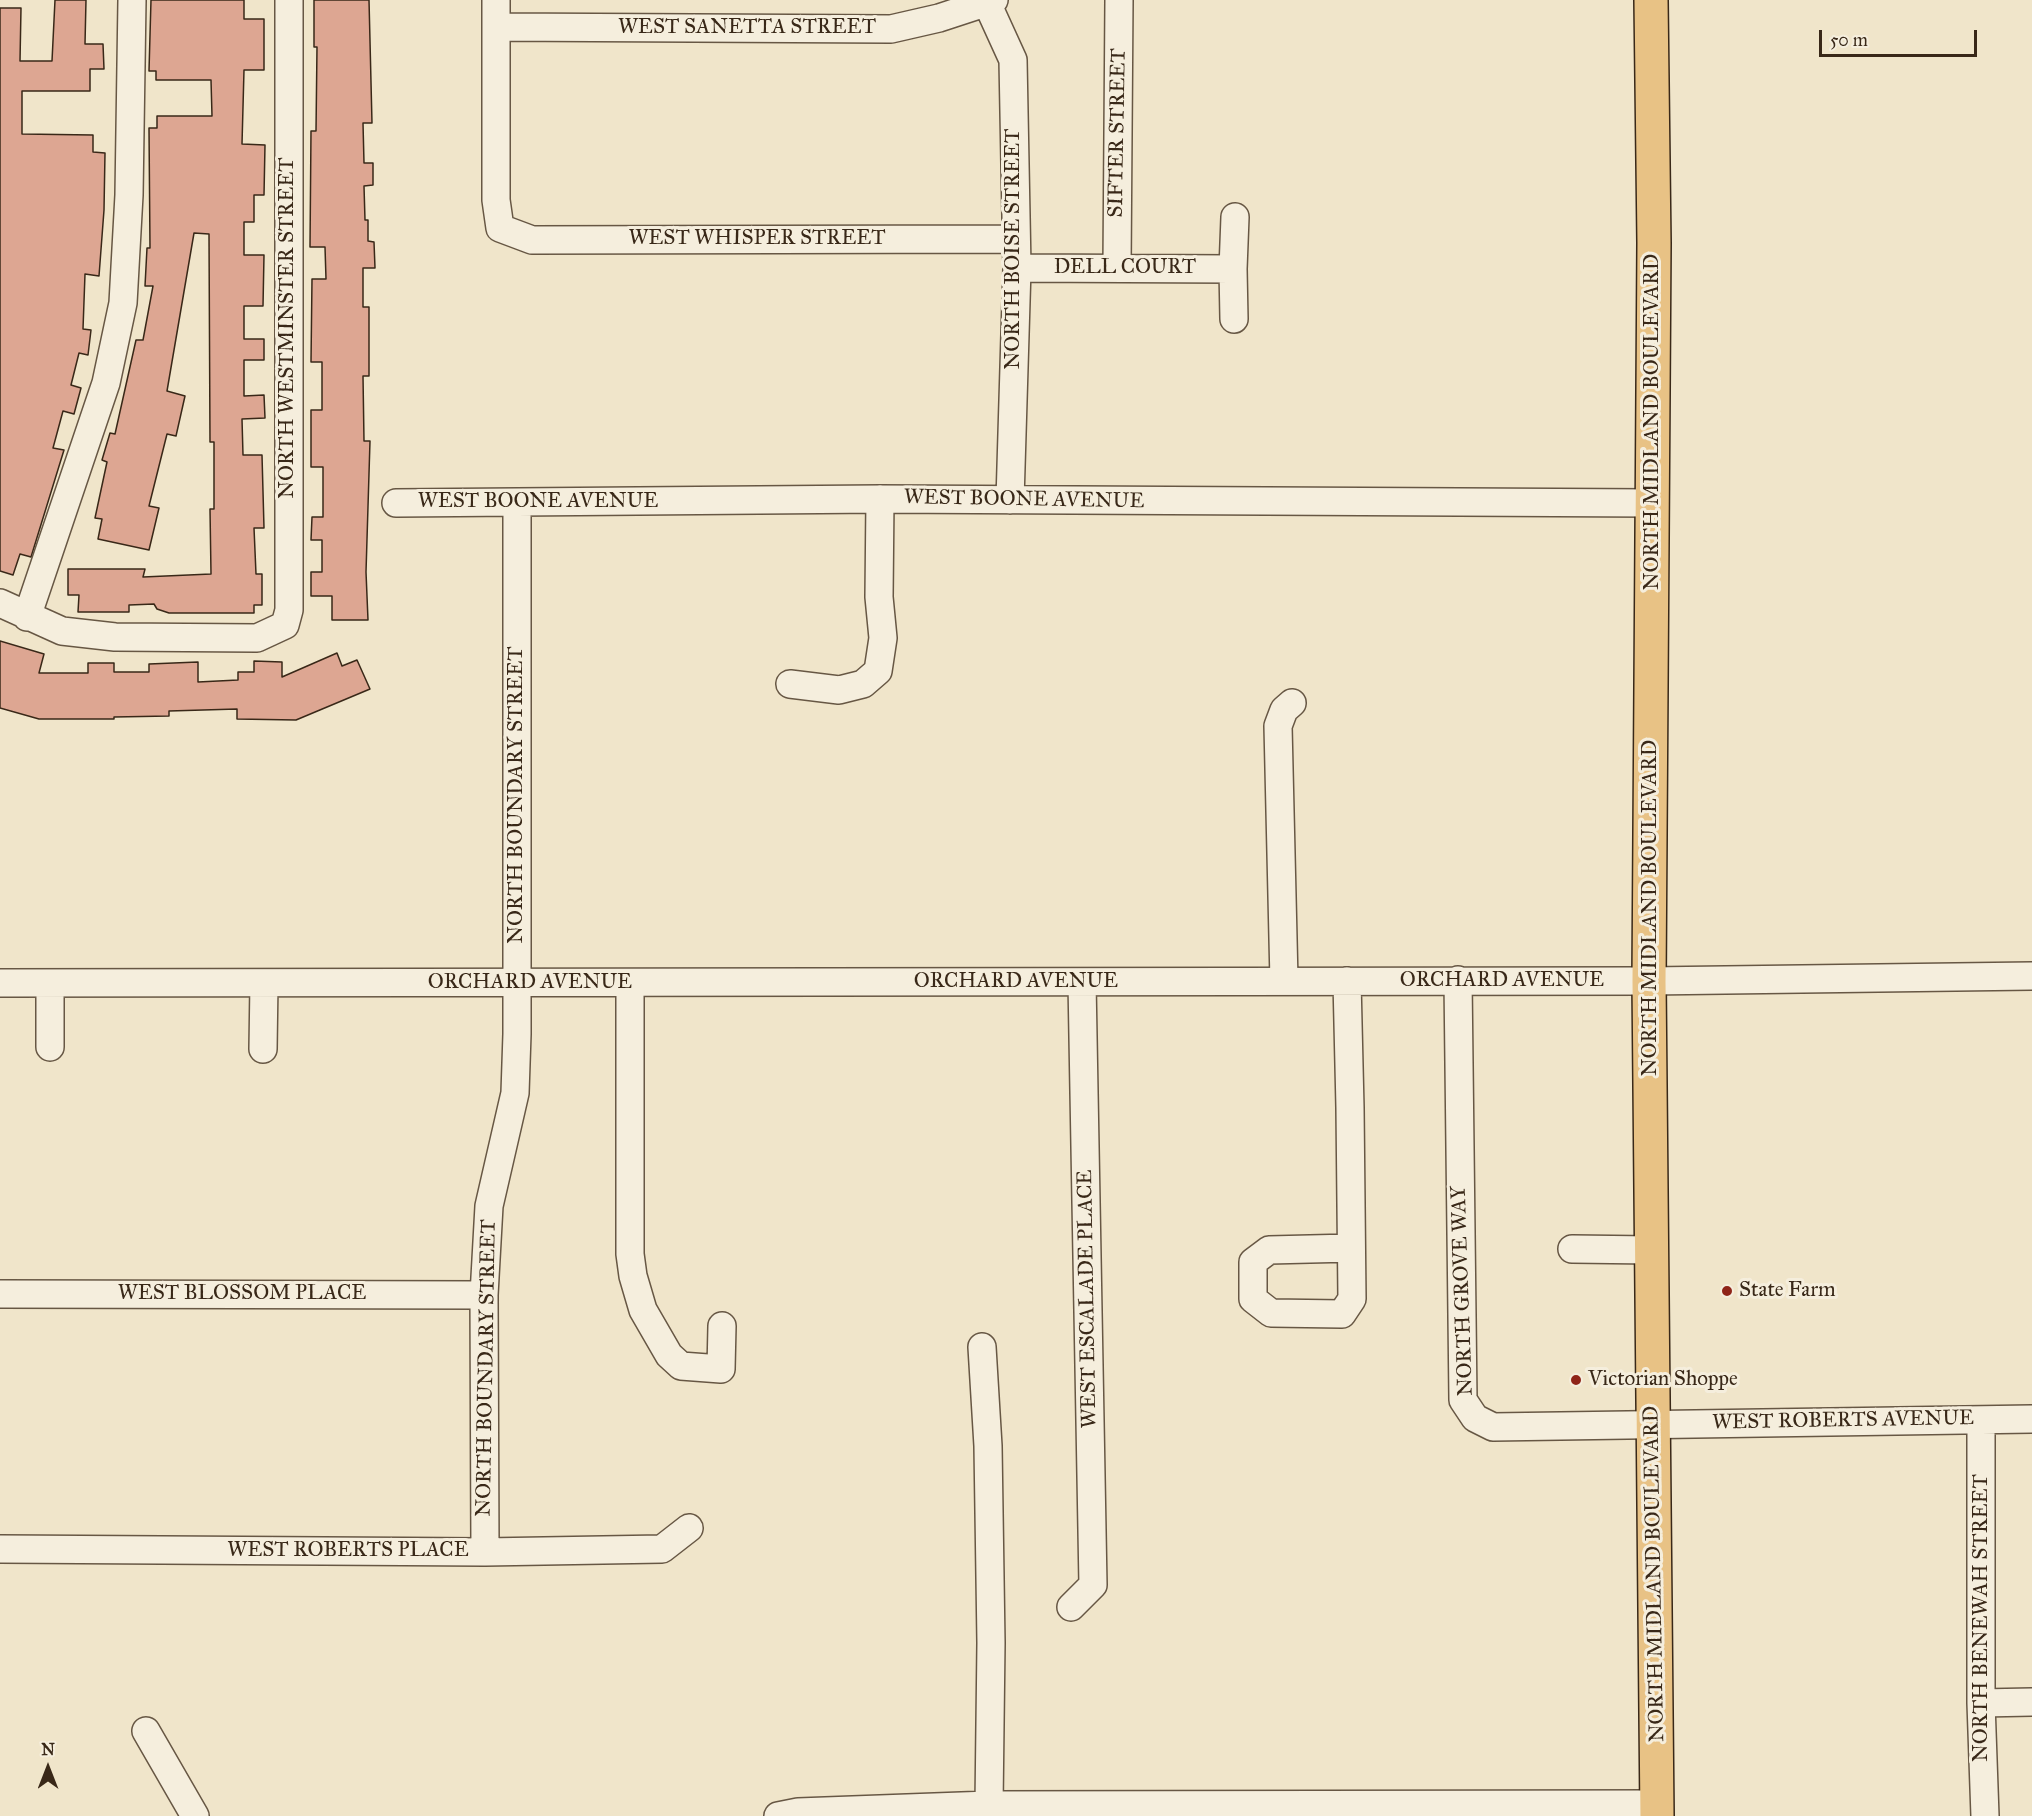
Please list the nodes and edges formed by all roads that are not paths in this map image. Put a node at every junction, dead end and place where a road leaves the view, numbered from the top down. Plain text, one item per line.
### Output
1 (132, 0) edge
2 (289, 0) edge
3 (496, 0) edge
4 (1119, 0) edge
5 (1651, 0) edge
6 (991, 1) edge
7 (496, 27) junction
8 (1235, 217) dead end
9 (1016, 239) junction
10 (1117, 267) junction
11 (1017, 268) junction
12 (1233, 269) junction
13 (1234, 320) dead end
14 (880, 499) junction
15 (1010, 500) junction
16 (396, 503) dead end
17 (517, 503) junction
18 (1652, 503) junction
19 (0, 603) edge
20 (27, 617) junction
21 (790, 684) dead end
22 (1292, 703) dead end
23 (2032, 976) edge
24 (1458, 980) junction
25 (1284, 981) junction
26 (1347, 981) junction
27 (1649, 981) junction
28 (1082, 982) junction
29 (0, 983) edge
30 (264, 983) junction
31 (517, 983) junction
32 (50, 984) junction
33 (630, 984) junction
34 (50, 1047) dead end
35 (263, 1049) dead end
36 (1351, 1248) dead end
37 (1572, 1249) dead end
38 (1652, 1250) junction
39 (0, 1294) edge
40 (484, 1295) junction
41 (722, 1326) dead end
42 (982, 1347) dead end
43 (2032, 1419) edge
44 (1982, 1420) junction
45 (1654, 1424) junction
46 (689, 1528) dead end
47 (0, 1549) edge
48 (485, 1551) junction
49 (1071, 1607) dead end
50 (2032, 1702) edge
51 (1981, 1703) junction
52 (146, 1731) dead end
53 (989, 1805) junction
54 (1657, 1810) edge
55 (195, 1816) edge
56 (778, 1816) edge
57 (1984, 1816) edge

1 - 20 street
2 - 20 street, NORTH WESTMINSTER STREET
3 - 7 street
4 - 10 street, SIFTER STREET
5 - 18 main road, NORTH MIDLAND BOULEVARD
6 - 7 street, WEST SANETTA STREET
6 - 9 street, NORTH BOISE STREET
7 - 9 street, WEST WHISPER STREET
8 - 12 street
9 - 11 street, NORTH BOISE STREET
10 - 11 street, DELL COURT
10 - 12 street, DELL COURT
11 - 15 street, NORTH BOISE STREET
12 - 13 street
14 - 15 street, WEST BOONE AVENUE
14 - 17 street, WEST BOONE AVENUE
14 - 21 street
15 - 18 street, WEST BOONE AVENUE
16 - 17 street, WEST BOONE AVENUE
17 - 31 street, NORTH BOUNDARY STREET
18 - 27 main road, NORTH MIDLAND BOULEVARD
19 - 20 street
22 - 25 street
23 - 27 street, ORCHARD AVENUE
24 - 26 street, ORCHARD AVENUE
24 - 27 street, ORCHARD AVENUE
24 - 45 street, NORTH GROVE WAY
25 - 26 street, ORCHARD AVENUE
25 - 28 street, ORCHARD AVENUE
26 - 36 street
27 - 38 main road, NORTH MIDLAND BOULEVARD
28 - 33 street, ORCHARD AVENUE
28 - 49 street, WEST ESCALADE PLACE
29 - 32 street, ORCHARD AVENUE
30 - 31 street, ORCHARD AVENUE
30 - 32 street, ORCHARD AVENUE
30 - 35 street
31 - 33 street, ORCHARD AVENUE
31 - 40 street, NORTH BOUNDARY STREET
32 - 34 street
33 - 41 street
37 - 38 street
38 - 45 main road, NORTH MIDLAND BOULEVARD
39 - 40 street, WEST BLOSSOM PLACE
40 - 48 street, NORTH BOUNDARY STREET
42 - 53 street
43 - 44 street, WEST ROBERTS AVENUE
44 - 45 street, WEST ROBERTS AVENUE
44 - 51 street, NORTH BENEWAH STREET
45 - 54 main road, NORTH MIDLAND BOULEVARD
46 - 48 street, WEST ROBERTS PLACE
47 - 48 street, WEST ROBERTS PLACE
50 - 51 street
51 - 57 street, NORTH BENEWAH STREET
52 - 55 street
53 - 54 street
53 - 56 street

